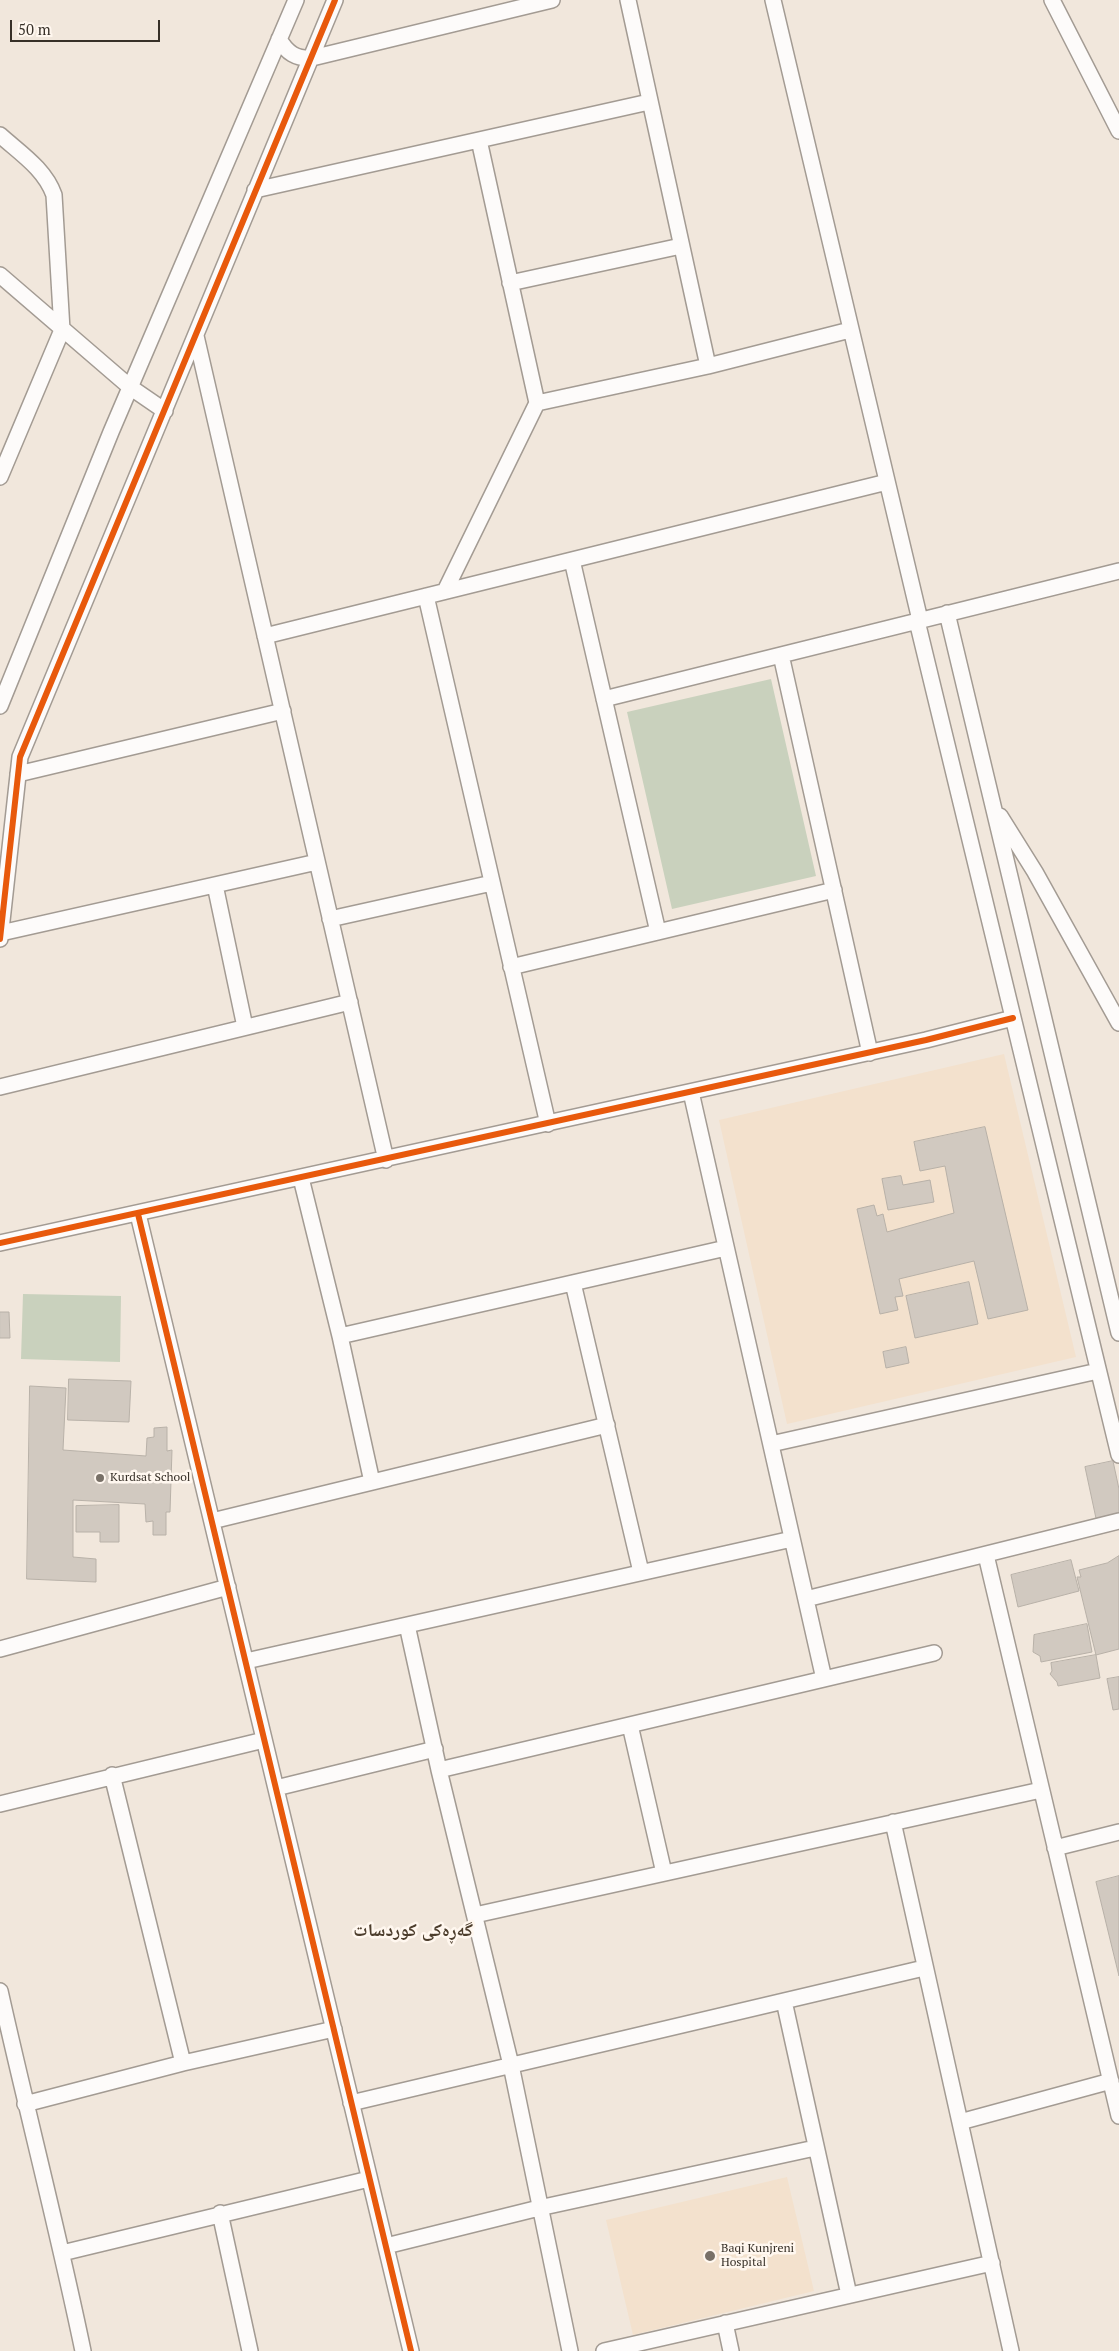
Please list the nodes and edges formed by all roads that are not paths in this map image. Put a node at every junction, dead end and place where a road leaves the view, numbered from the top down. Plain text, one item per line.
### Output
1 (296, 0) edge
2 (335, 0) edge
3 (552, 0) edge
4 (628, 0) edge
5 (772, 0) edge
6 (1052, 0) edge
7 (279, 39) junction
8 (312, 58) junction
9 (649, 102) junction
10 (1119, 131) edge
11 (0, 135) edge
12 (479, 140) junction
13 (255, 190) junction
14 (682, 246) junction
15 (0, 275) edge
16 (510, 283) junction
17 (62, 330) junction
18 (850, 330) junction
19 (196, 336) junction
20 (708, 366) junction
21 (130, 387) junction
22 (537, 403) junction
23 (165, 411) junction
24 (0, 477) edge
25 (887, 482) junction
26 (572, 560) junction
27 (1119, 571) edge
28 (445, 591) junction
29 (426, 596) junction
30 (947, 613) junction
31 (919, 620) junction
32 (265, 636) junction
33 (781, 655) junction
34 (604, 699) junction
35 (0, 706) edge
36 (283, 711) junction
37 (18, 774) junction
38 (992, 805) junction
39 (317, 862) junction
40 (492, 883) junction
41 (215, 885) junction
42 (834, 890) junction
43 (330, 920) junction
44 (658, 932) junction
45 (1, 934) edge
46 (0, 939) edge
47 (512, 967) junction
48 (350, 1002) junction
49 (1013, 1018) junction
50 (1119, 1023) edge
51 (245, 1028) junction
52 (870, 1052) junction
53 (0, 1087) edge
54 (691, 1092) junction
55 (548, 1124) junction
56 (386, 1160) junction
57 (301, 1178) junction
58 (138, 1214) junction
59 (0, 1243) edge
60 (726, 1248) junction
61 (573, 1283) junction
62 (1119, 1333) edge
63 (340, 1336) junction
64 (1098, 1371) junction
65 (606, 1425) junction
66 (771, 1444) junction
67 (1119, 1455) edge
68 (372, 1482) junction
69 (212, 1521) junction
70 (1119, 1521) edge
71 (792, 1539) junction
72 (986, 1555) junction
73 (641, 1572) junction
74 (228, 1587) junction
75 (806, 1599) junction
76 (407, 1625) junction
77 (0, 1649) edge
78 (934, 1653) dead end
79 (246, 1662) junction
80 (824, 1679) junction
81 (630, 1725) junction
82 (264, 1740) junction
83 (435, 1749) junction
84 (440, 1770) junction
85 (112, 1775) junction
86 (276, 1788) junction
87 (1041, 1790) junction
88 (0, 1804) edge
89 (893, 1822) junction
90 (1119, 1832) edge
91 (1055, 1848) junction
92 (664, 1873) junction
93 (475, 1915) junction
94 (924, 1968) junction
95 (0, 1991) edge
96 (784, 2001) junction
97 (334, 2029) junction
98 (183, 2062) junction
99 (511, 2065) junction
100 (1111, 2082) junction
101 (351, 2103) junction
102 (25, 2104) junction
103 (1119, 2116) edge
104 (960, 2122) junction
105 (815, 2148) junction
106 (370, 2179) junction
107 (540, 2208) junction
108 (220, 2213) junction
109 (386, 2246) junction
110 (62, 2253) junction
111 (992, 2263) junction
112 (849, 2295) junction
113 (725, 2323) junction
114 (83, 2351) edge
115 (250, 2351) edge
116 (411, 2351) edge
117 (570, 2351) edge
118 (604, 2351) edge
119 (731, 2351) edge
120 (1011, 2351) edge

1 - 7 street
2 - 8 street
3 - 8 street
4 - 9 street
5 - 18 street
6 - 10 street
7 - 8 street
7 - 21 street
8 - 13 street
9 - 12 street
9 - 14 street
11 - 17 street
12 - 13 street
12 - 16 street
13 - 19 street
14 - 16 street
14 - 20 street
15 - 17 street
16 - 22 street
17 - 21 street
17 - 24 street
18 - 20 street
18 - 25 street
19 - 23 street
19 - 32 street
20 - 22 street
21 - 23 street
21 - 35 street
22 - 28 street
23 - 37 street
25 - 26 street
25 - 31 street
26 - 28 street
26 - 34 street
27 - 30 street
28 - 29 street
29 - 32 street
29 - 40 street
30 - 31 street
30 - 38 street
31 - 33 street
31 - 49 street
32 - 36 street
33 - 34 street
33 - 42 street
34 - 44 street
36 - 37 street
36 - 39 street
37 - 45 street
38 - 50 street
38 - 62 street
39 - 41 street
39 - 43 street
40 - 43 street
40 - 47 street
41 - 45 street
41 - 51 street
42 - 44 street
42 - 52 street
43 - 48 street
44 - 47 street
45 - 46 street
47 - 55 street
48 - 51 street
48 - 56 street
49 - 52 street
49 - 64 street
51 - 53 street
52 - 54 street
54 - 55 street
54 - 60 street
55 - 56 street
56 - 57 street
57 - 58 street
57 - 63 street
58 - 59 street
58 - 69 street
60 - 61 street
60 - 66 street
61 - 63 street
61 - 65 street
63 - 68 street
64 - 66 street
64 - 67 street
65 - 68 street
65 - 73 street
66 - 71 street
68 - 69 street
69 - 74 street
70 - 72 street
71 - 73 street
71 - 75 street
72 - 75 street
72 - 87 street
73 - 76 street
74 - 77 street
74 - 79 street
75 - 80 street
76 - 79 street
76 - 83 street
78 - 80 street
79 - 82 street
80 - 81 street
81 - 84 street
81 - 92 street
82 - 85 street
82 - 86 street
83 - 84 street
83 - 86 street
84 - 93 street
85 - 88 street
85 - 98 street
86 - 97 street
87 - 89 street
87 - 91 street
89 - 92 street
89 - 94 street
90 - 91 street
91 - 100 street
92 - 93 street
93 - 99 street
94 - 96 street
94 - 104 street
95 - 102 street
96 - 99 street
96 - 105 street
97 - 98 street
97 - 101 street
98 - 102 street
99 - 101 street
99 - 107 street
100 - 103 street
100 - 104 street
101 - 106 street
102 - 110 street
104 - 111 street
105 - 107 street
105 - 112 street
106 - 108 street
106 - 109 street
107 - 109 street
107 - 117 street
108 - 110 street
108 - 115 street
109 - 116 street
110 - 114 street
111 - 112 street
111 - 120 street
112 - 113 street
113 - 118 street
113 - 119 street

